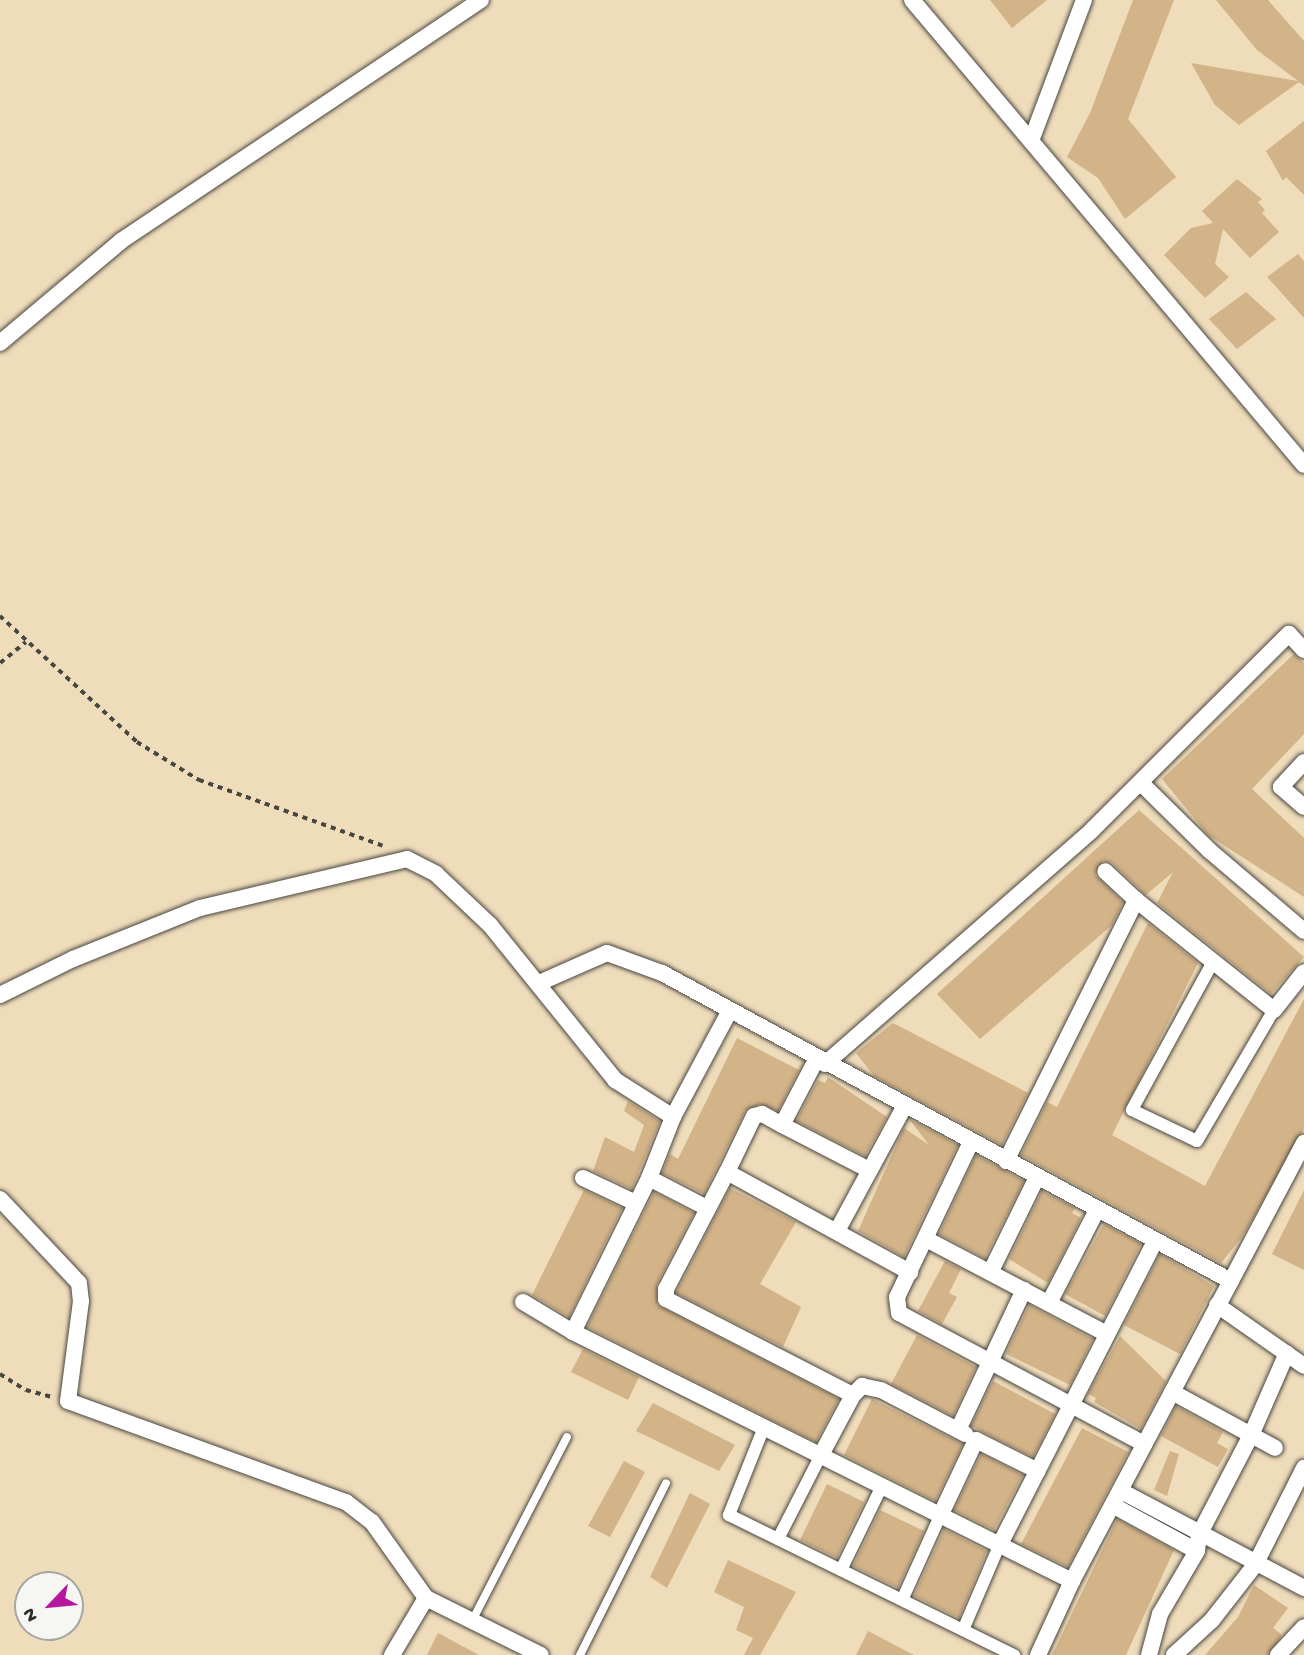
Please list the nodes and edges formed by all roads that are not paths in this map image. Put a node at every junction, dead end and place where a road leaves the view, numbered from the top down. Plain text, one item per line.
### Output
1 (481, 0) edge
2 (912, 0) edge
3 (1084, 0) edge
4 (1031, 141) junction
5 (0, 343) edge
6 (1304, 465) edge
7 (1304, 650) edge
8 (1304, 762) edge
9 (1142, 783) junction
10 (1304, 807) edge
11 (1105, 871) dead end
12 (1136, 900) junction
13 (1304, 931) edge
14 (1214, 960) junction
15 (1304, 972) edge
16 (539, 983) junction
17 (0, 995) edge
18 (1274, 1010) junction
19 (729, 1012) junction
20 (820, 1062) junction
21 (904, 1107) junction
22 (673, 1117) junction
23 (782, 1125) junction
24 (971, 1142) junction
25 (1304, 1143) edge
26 (1006, 1161) junction
27 (869, 1170) junction
28 (727, 1172) junction
29 (1037, 1177) junction
30 (583, 1178) dead end
31 (649, 1178) junction
32 (0, 1199) edge
33 (636, 1203) junction
34 (708, 1208) junction
35 (1097, 1210) junction
36 (837, 1231) junction
37 (926, 1239) junction
38 (1154, 1241) junction
39 (910, 1272) junction
40 (991, 1272) junction
41 (1230, 1281) junction
42 (1024, 1290) junction
43 (523, 1303) dead end
44 (1049, 1303) junction
45 (1217, 1305) junction
46 (573, 1332) junction
47 (1107, 1334) junction
48 (1287, 1353) junction
49 (990, 1363) junction
50 (1304, 1366) edge
51 (1172, 1392) junction
52 (853, 1395) junction
53 (1072, 1406) junction
54 (764, 1427) junction
55 (958, 1430) junction
56 (1252, 1433) junction
57 (566, 1437) dead end
58 (976, 1440) junction
59 (1144, 1444) junction
60 (1275, 1448) dead end
61 (821, 1455) junction
62 (1304, 1468) edge
63 (1038, 1471) junction
64 (666, 1483) dead end
65 (883, 1486) junction
66 (1117, 1499) junction
67 (940, 1516) junction
68 (778, 1539) junction
69 (1198, 1543) junction
70 (999, 1546) junction
71 (1255, 1565) junction
72 (841, 1570) junction
73 (1072, 1581) junction
74 (1304, 1588) edge
75 (426, 1598) junction
76 (903, 1598) junction
77 (472, 1621) junction
78 (1304, 1626) edge
79 (963, 1630) junction
80 (1287, 1652) edge
81 (392, 1655) edge
82 (541, 1655) edge
83 (580, 1655) edge
84 (1014, 1655) edge
85 (1038, 1655) edge
86 (1149, 1655) edge
87 (1174, 1655) edge

1 - 5 street
2 - 4 street
3 - 4 street
4 - 6 street
7 - 9 street
8 - 10 street
9 - 13 street
9 - 20 street
11 - 12 street
12 - 14 street
12 - 26 street
14 - 18 street
14 - 18 street
15 - 18 street
16 - 17 street
16 - 19 street
16 - 22 street
19 - 20 street
19 - 22 street
20 - 21 street
20 - 23 street
21 - 24 street
21 - 27 street
22 - 31 street
23 - 27 street
23 - 28 street
24 - 26 street
24 - 37 street
25 - 41 street
26 - 29 street
27 - 36 street
28 - 34 street
28 - 36 street
29 - 35 street
29 - 40 street
30 - 33 street
31 - 33 street
31 - 34 street
32 - 75 street
33 - 46 street
34 - 52 street
35 - 38 street
35 - 44 street
36 - 39 street
37 - 39 street
37 - 40 street
38 - 41 street
38 - 47 street
39 - 49 street
40 - 42 street
41 - 45 street
42 - 44 street
42 - 49 street
43 - 46 street
44 - 47 street
45 - 48 street
45 - 51 street
46 - 54 street
47 - 53 street
48 - 50 street
48 - 56 street
49 - 53 street
49 - 55 street
51 - 56 street
51 - 59 street
52 - 55 street
52 - 61 street
53 - 59 street
53 - 63 street
54 - 61 street
54 - 68 street
55 - 58 street
56 - 60 street
56 - 69 street
57 - 77 lane
58 - 63 street
58 - 67 street
59 - 66 street
61 - 65 street
61 - 68 street
62 - 71 street
63 - 70 street
64 - 83 lane
65 - 67 street
65 - 72 street
66 - 69 street
66 - 73 street
67 - 70 street
67 - 76 street
68 - 72 street
69 - 71 street
69 - 86 street
70 - 73 street
70 - 79 street
71 - 74 street
71 - 87 street
72 - 76 street
73 - 85 street
75 - 77 street
75 - 81 street
76 - 79 street
77 - 82 street
78 - 80 street
79 - 84 street

